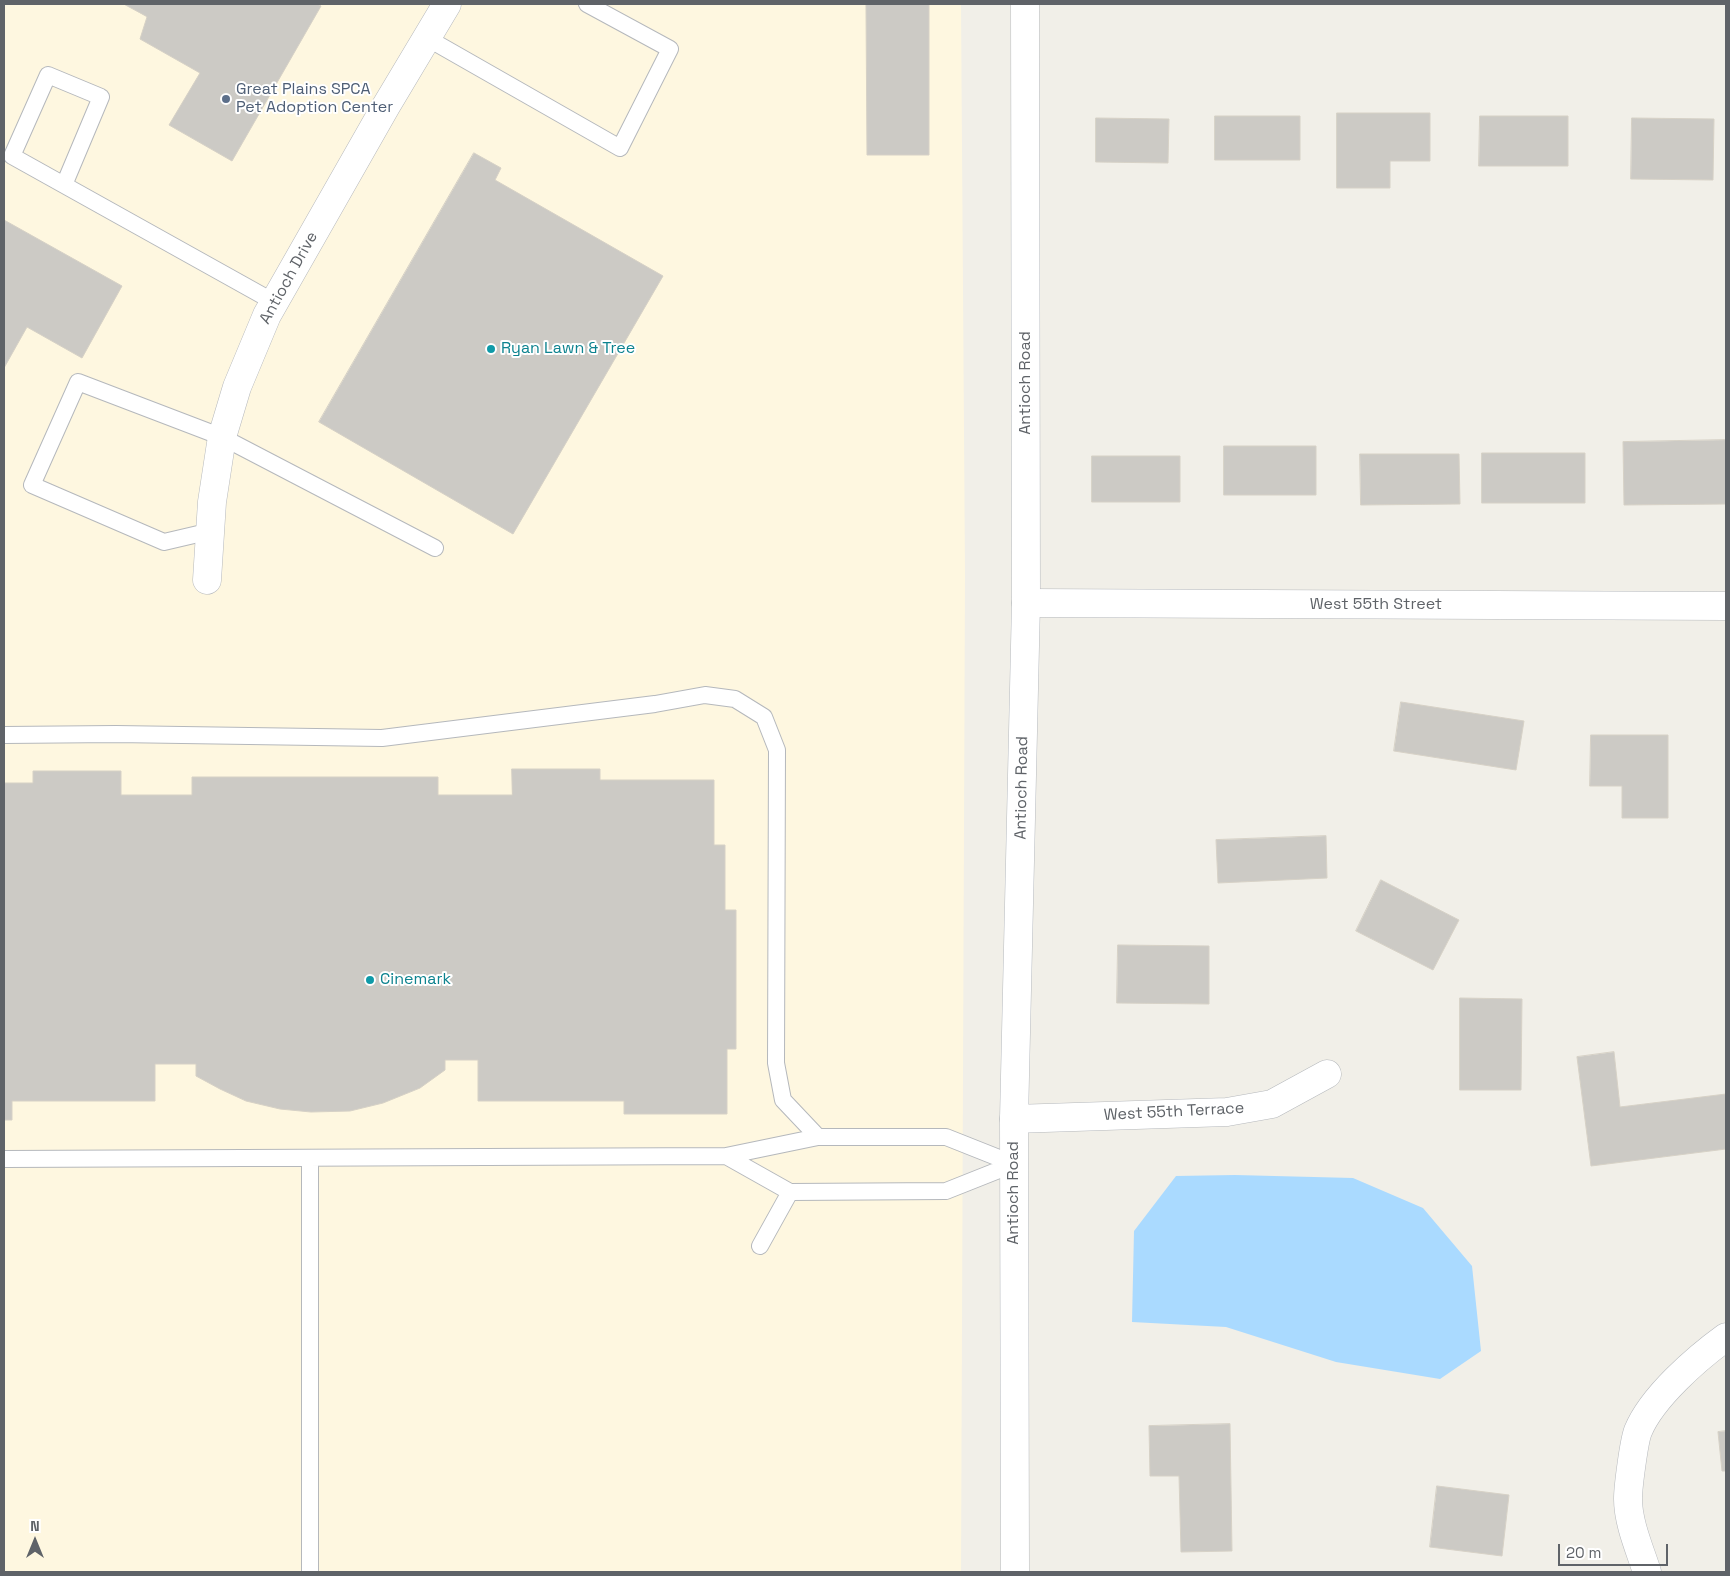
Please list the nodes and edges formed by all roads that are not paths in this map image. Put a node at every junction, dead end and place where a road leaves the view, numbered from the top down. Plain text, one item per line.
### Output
1 (447, 4) edge
2 (586, 4) edge
3 (1025, 4) edge
4 (427, 38) junction
5 (64, 185) junction
6 (274, 302) junction
7 (222, 437) junction
8 (210, 531) junction
9 (435, 548) dead end
10 (207, 580) dead end
11 (1026, 603) junction
12 (1726, 606) edge
13 (4, 735) edge
14 (1326, 1074) dead end
15 (1014, 1119) junction
16 (818, 1137) junction
17 (726, 1156) junction
18 (310, 1158) junction
19 (4, 1159) edge
20 (1014, 1164) junction
21 (790, 1192) junction
22 (760, 1246) dead end
23 (1726, 1337) edge
24 (310, 1572) edge
25 (1015, 1572) edge
26 (1647, 1572) edge

1 - 4 street, Antioch Drive
2 - 4 lane
3 - 11 street, Antioch Road
4 - 6 street, Antioch Drive
5 - 5 lane
5 - 6 lane
6 - 7 street, Antioch Drive
7 - 8 street, Antioch Drive
7 - 8 lane
7 - 9 lane
8 - 10 street, Antioch Drive
11 - 12 street, West 55th Street
11 - 15 street, Antioch Road
13 - 16 lane
14 - 15 street, West 55th Terrace
15 - 20 street, Antioch Road
16 - 17 lane
16 - 20 lane
17 - 18 lane
17 - 21 lane
18 - 19 lane
18 - 24 lane
20 - 21 lane
20 - 25 street, Antioch Road
21 - 22 lane
23 - 26 street

